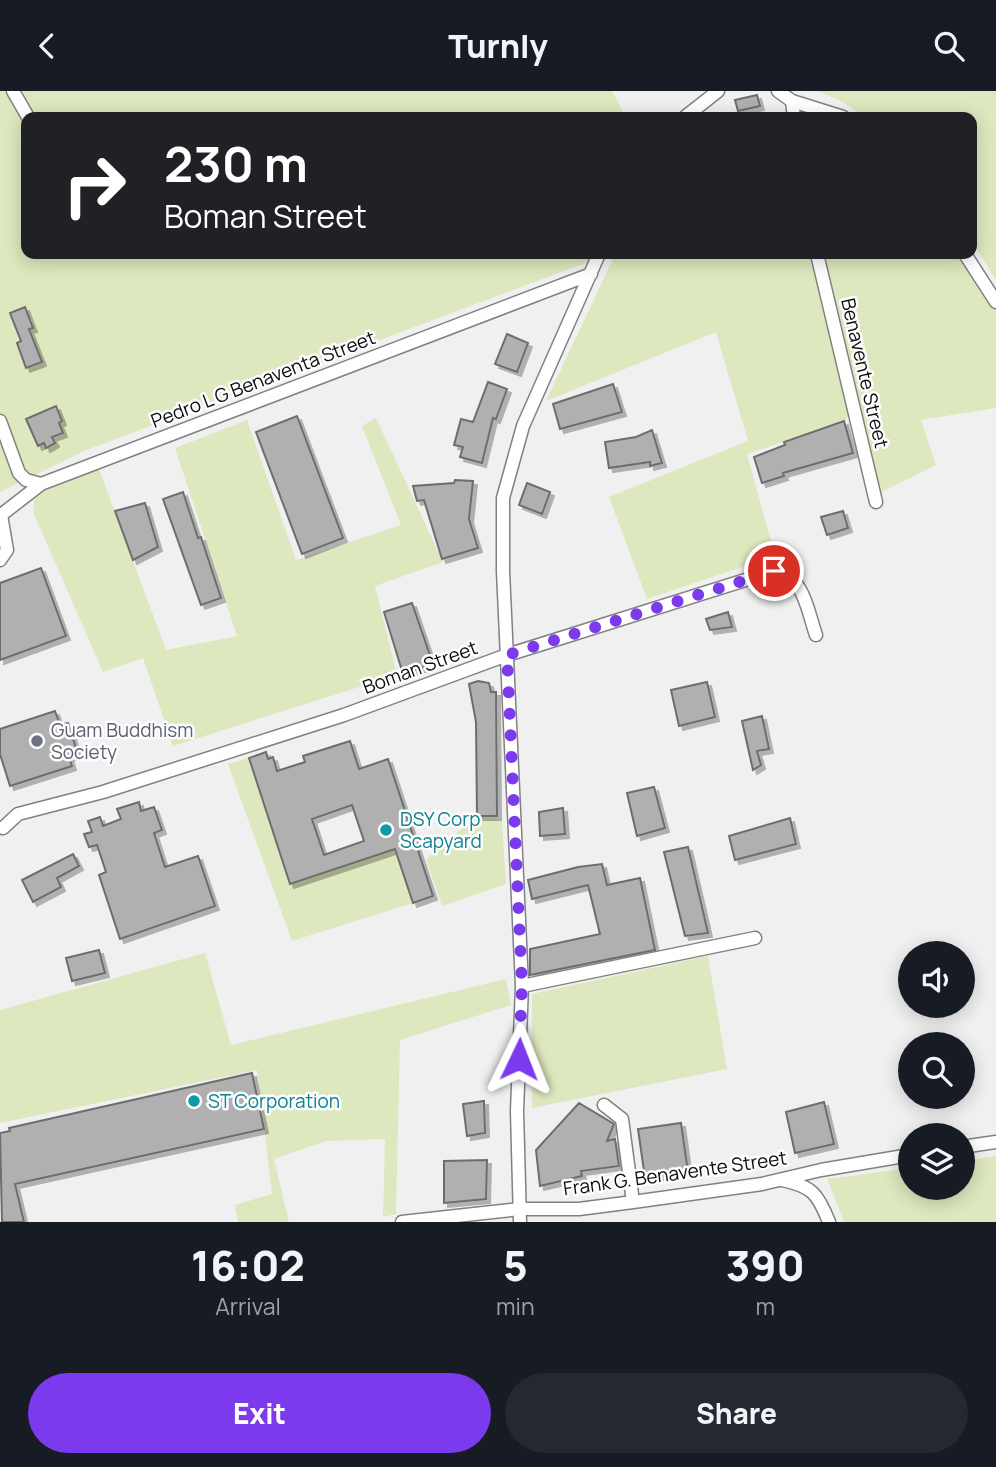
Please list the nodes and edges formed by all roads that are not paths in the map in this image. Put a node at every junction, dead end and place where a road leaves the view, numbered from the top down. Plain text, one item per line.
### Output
1 (13, 91) edge
2 (718, 91) edge
3 (778, 91) edge
4 (792, 101) junction
5 (25, 112) edge
6 (691, 112) edge
7 (793, 112) edge
8 (827, 112) edge
9 (597, 259) edge
10 (818, 259) edge
11 (968, 259) edge
12 (590, 274) junction
13 (996, 302) edge
14 (0, 421) edge
15 (41, 484) junction
16 (876, 502) dead end
17 (0, 560) edge
18 (816, 635) dead end
19 (507, 655) junction
20 (3, 828) dead end
21 (755, 938) dead end
22 (522, 986) junction
23 (604, 1105) dead end
24 (996, 1142) edge
25 (975, 1145) edge
26 (898, 1158) edge
27 (778, 1179) junction
28 (633, 1202) junction
29 (520, 1215) edge
30 (404, 1222) edge
31 (829, 1222) edge

1 - 5 street
2 - 6 street
3 - 4 street
4 - 7 street
4 - 8 street
9 - 12 street
10 - 16 street, Benavente Street
11 - 13 street
12 - 15 street, Pedro L G Benaventa Street
12 - 19 street
14 - 15 street
15 - 17 street, Pedro L G Benaventa Street
18 - 19 street, Boman Street
19 - 20 street, Boman Street
19 - 22 street
21 - 22 street
22 - 29 street
23 - 28 street
24 - 25 street
26 - 27 street, Frank G. Benavente Street
27 - 28 street, Frank G. Benavente Street
27 - 31 street
28 - 29 street, Frank G. Benavente Street
29 - 30 street, Frank G. Benavente Street

